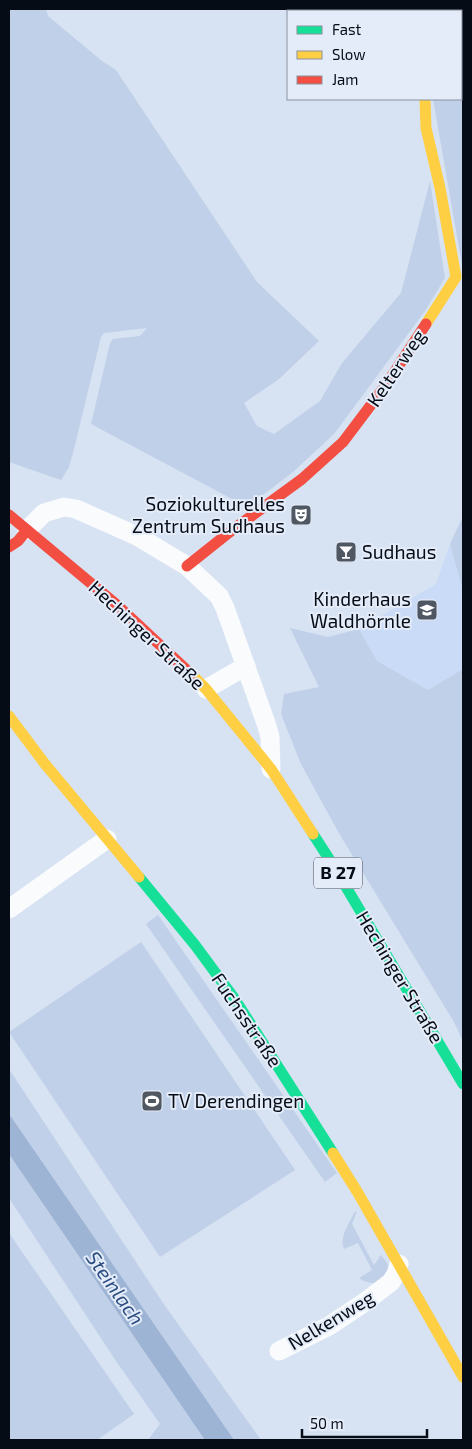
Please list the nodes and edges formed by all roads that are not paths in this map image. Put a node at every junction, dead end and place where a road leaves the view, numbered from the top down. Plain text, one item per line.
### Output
1 (425, 100) edge
2 (9, 515) edge
3 (27, 530) junction
4 (9, 534) edge
5 (9, 547) edge
6 (187, 566) junction
7 (246, 666) junction
8 (206, 689) junction
9 (9, 716) edge
10 (271, 769) junction
11 (107, 839) junction
12 (9, 909) edge
13 (463, 1084) edge
14 (399, 1264) junction
15 (279, 1351) dead end
16 (463, 1377) edge

1 - 6 street, Kelterweg
2 - 3 street, Hechinger Straße / B 27
3 - 4 street
3 - 5 street
3 - 6 street
3 - 8 street, Hechinger Straße / B 27
6 - 7 street
7 - 8 street
7 - 10 street
8 - 10 street, Hechinger Straße / B 27
9 - 11 street, Fuchsstraße
10 - 13 street, Hechinger Straße / B 27
11 - 12 street
11 - 14 street, Fuchsstraße
14 - 15 street, Nelkenweg
14 - 16 street, Fuchsstraße

